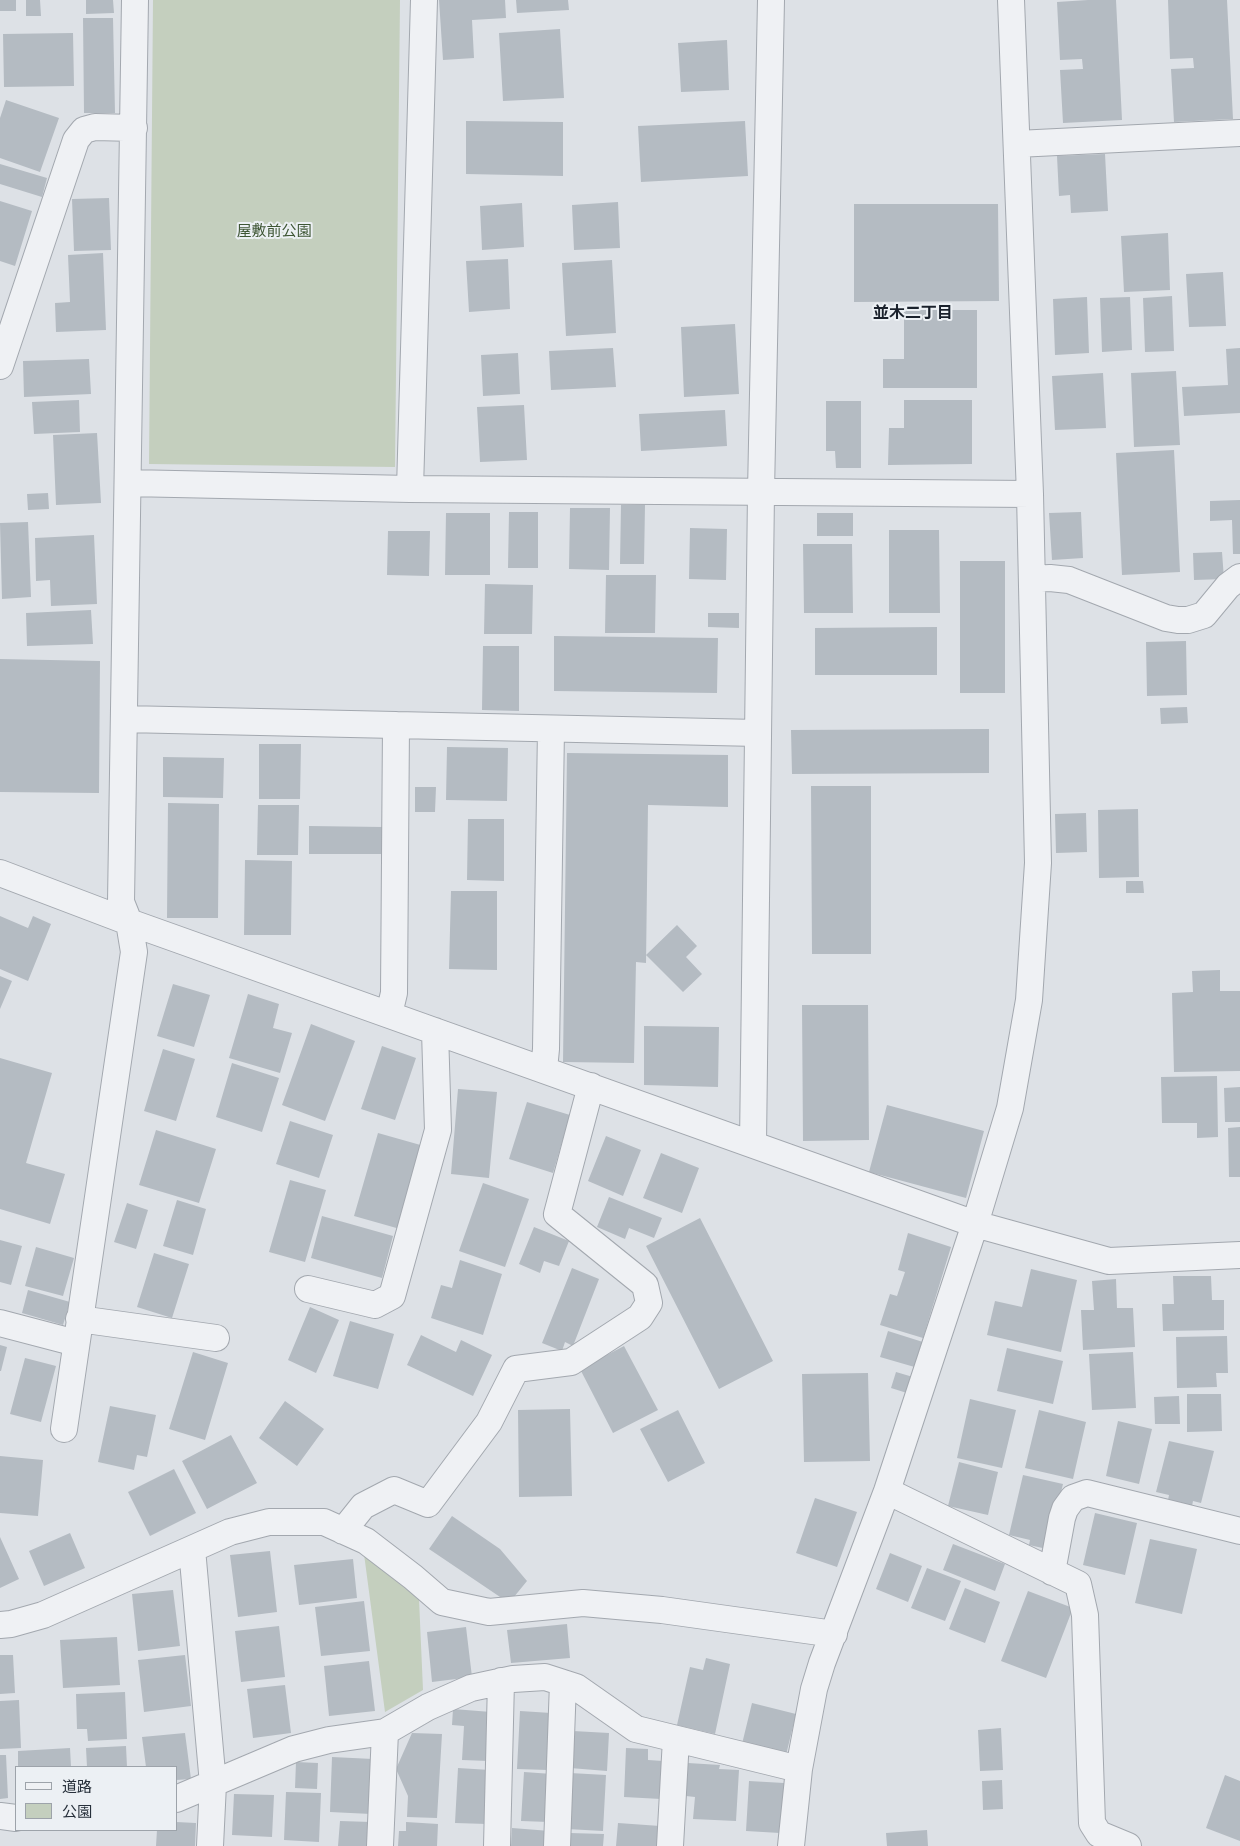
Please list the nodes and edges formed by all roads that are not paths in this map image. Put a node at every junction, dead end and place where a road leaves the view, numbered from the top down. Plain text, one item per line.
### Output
1 (135, 0) edge
2 (424, 0) edge
3 (771, 0) edge
4 (1011, 0) edge
5 (134, 128) junction
6 (1240, 133) edge
7 (1017, 144) junction
8 (0, 366) edge
9 (128, 483) junction
10 (410, 489) junction
11 (762, 492) junction
12 (1030, 494) junction
13 (1240, 576) edge
14 (1032, 579) junction
15 (124, 719) junction
16 (396, 726) junction
17 (551, 729) junction
18 (758, 733) junction
19 (0, 873) edge
20 (129, 922) junction
21 (389, 1014) junction
22 (435, 1031) junction
23 (544, 1069) junction
24 (591, 1086) junction
25 (753, 1144) junction
26 (975, 1224) junction
27 (1240, 1255) edge
28 (308, 1289) dead end
29 (0, 1323) edge
30 (77, 1331) junction
31 (216, 1338) dead end
32 (64, 1429) dead end
33 (887, 1491) junction
34 (343, 1531) junction
35 (1240, 1531) edge
36 (192, 1549) junction
37 (1052, 1572) junction
38 (0, 1624) edge
39 (834, 1634) junction
40 (501, 1681) junction
41 (563, 1683) junction
42 (385, 1732) junction
43 (676, 1739) junction
44 (799, 1769) junction
45 (213, 1784) junction
46 (178, 1798) edge
47 (0, 1816) edge
48 (15, 1818) edge
49 (210, 1846) edge
50 (380, 1846) edge
51 (497, 1846) edge
52 (557, 1846) edge
53 (670, 1846) edge
54 (791, 1846) edge
55 (1128, 1846) edge

1 - 5 street
2 - 10 street
3 - 11 street
4 - 7 street
5 - 8 street
5 - 9 street
6 - 7 street
7 - 12 street
9 - 10 street
9 - 15 street
10 - 11 street
11 - 12 street
11 - 18 street
12 - 14 street
13 - 14 street
14 - 26 street
15 - 16 street
15 - 20 street
16 - 17 street
16 - 21 street
17 - 18 street
17 - 23 street
18 - 25 street
19 - 20 street
20 - 21 street
20 - 30 street
21 - 22 street
22 - 23 street
22 - 28 street
23 - 24 street
24 - 25 street
24 - 34 street
25 - 26 street
26 - 27 street
26 - 33 street
29 - 30 street
30 - 31 street
30 - 32 street
33 - 37 street
33 - 39 street
34 - 36 street
34 - 39 street
35 - 37 street
36 - 38 street
36 - 45 street
37 - 55 street
39 - 44 street
40 - 41 street
40 - 42 street
40 - 51 street
41 - 43 street
41 - 52 street
42 - 45 street
42 - 50 street
43 - 44 street
43 - 53 street
44 - 54 street
45 - 46 street
45 - 49 street
47 - 48 street

